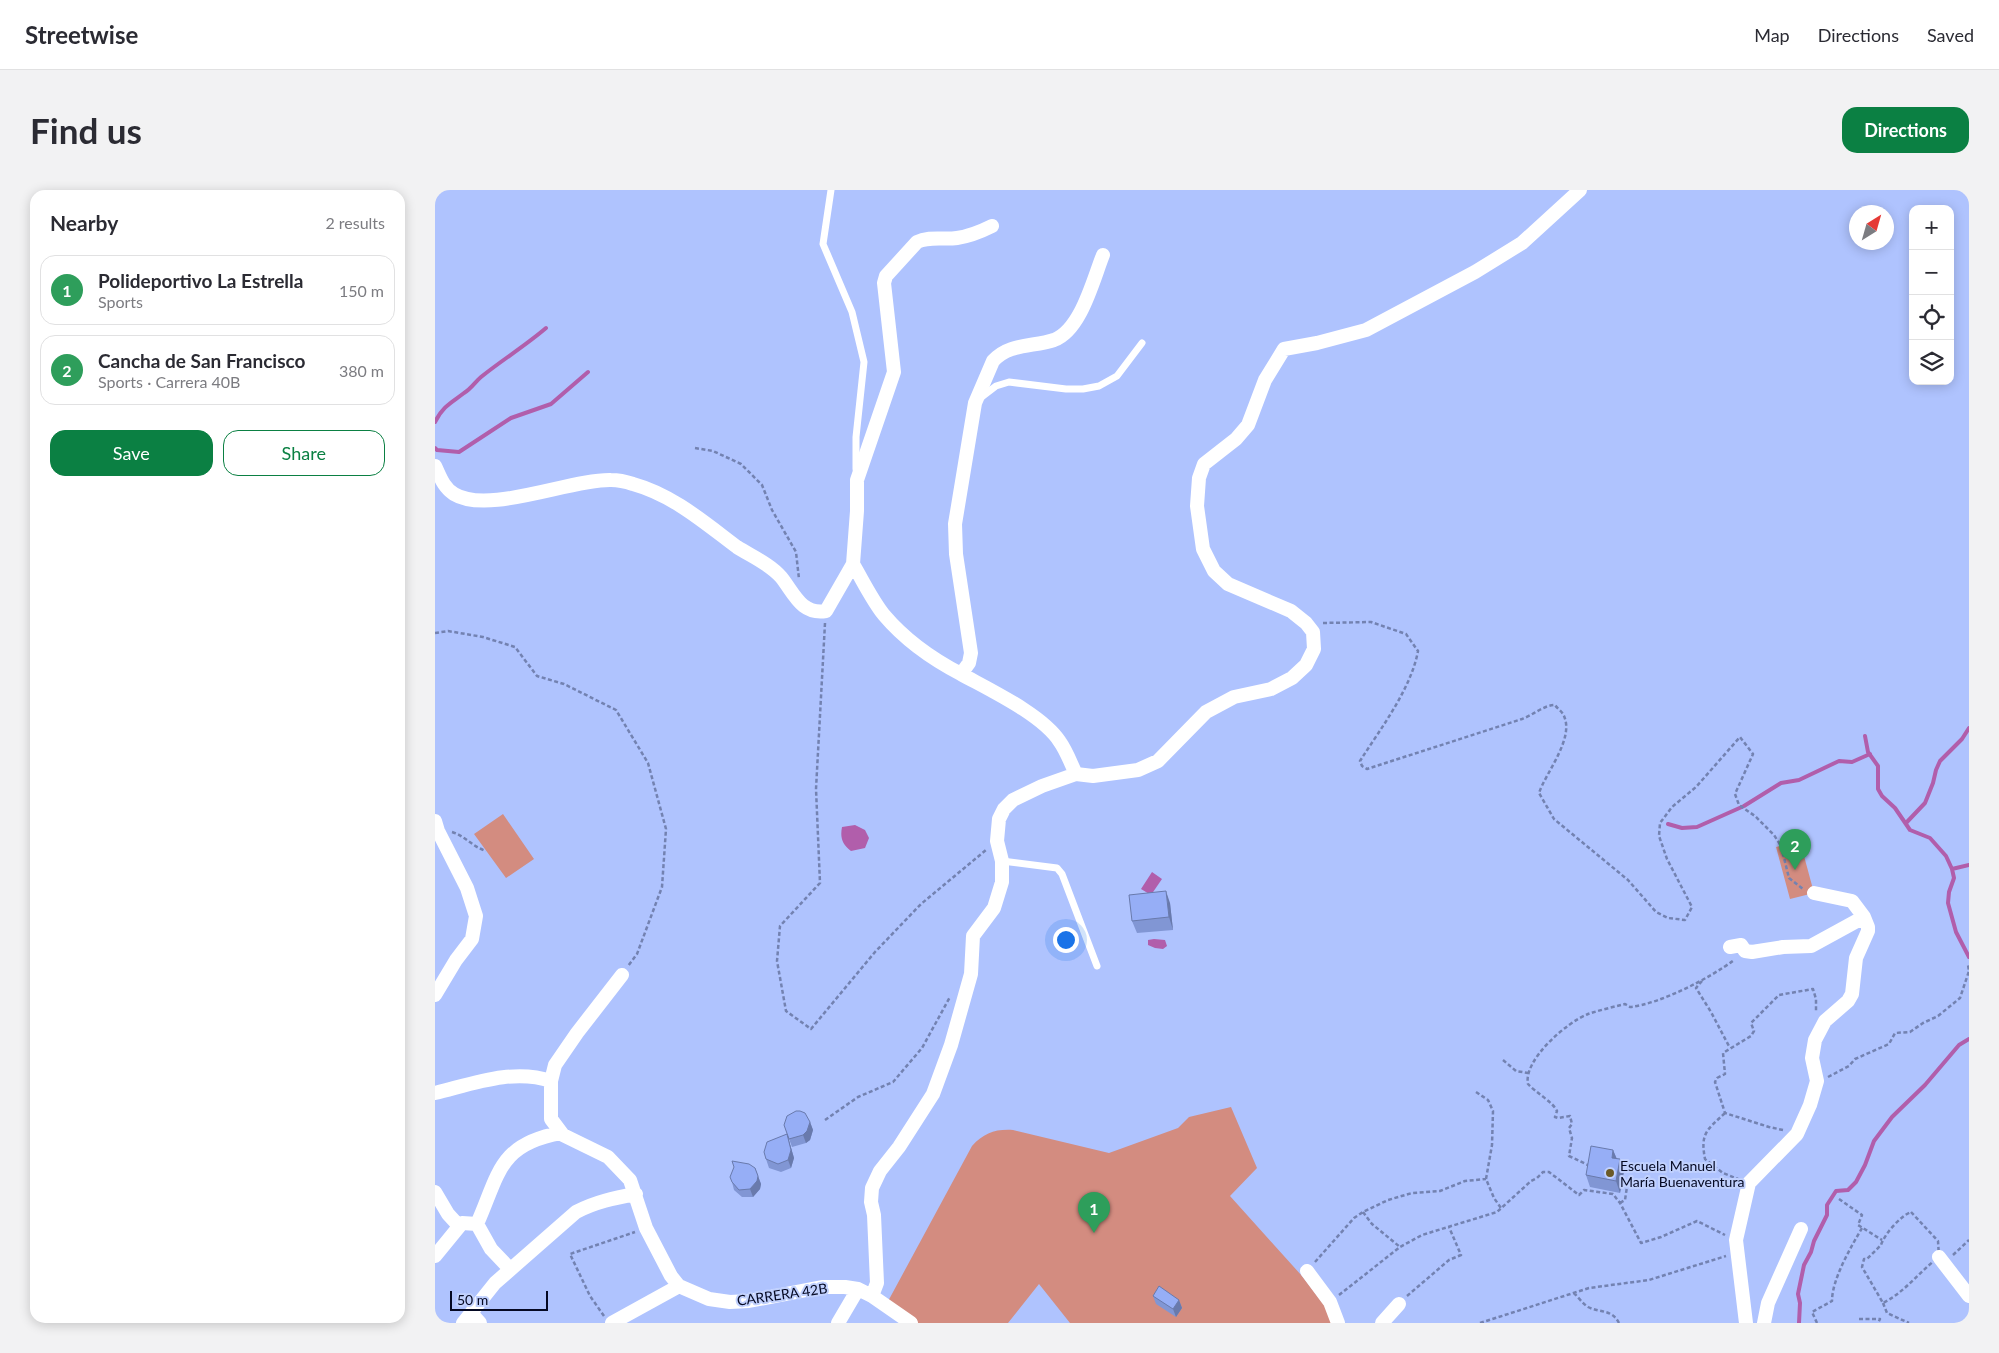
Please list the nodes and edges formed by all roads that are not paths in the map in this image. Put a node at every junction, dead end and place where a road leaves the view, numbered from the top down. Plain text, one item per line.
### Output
1 (831, 190) edge
2 (1580, 190) edge
3 (992, 226) dead end
4 (1103, 255) dead end
5 (1142, 343) dead end
6 (975, 403) junction
7 (435, 466) edge
8 (857, 480) junction
9 (853, 564) junction
10 (961, 674) junction
11 (1076, 774) junction
12 (436, 824) edge
13 (1002, 861) junction
14 (1814, 893) road end
15 (1864, 917) junction
16 (1730, 947) dead end
17 (1097, 966) dead end
18 (622, 975) road end
19 (435, 996) edge
20 (551, 1081) junction
21 (435, 1093) edge
22 (561, 1133) junction
23 (435, 1192) edge
24 (636, 1194) junction
25 (477, 1224) junction
26 (459, 1226) junction
27 (1801, 1229) dead end
28 (435, 1256) edge
29 (1941, 1260) road end
30 (510, 1269) junction
31 (1307, 1271) road end
32 (679, 1286) junction
33 (858, 1289) junction
34 (872, 1296) junction
35 (1969, 1296) edge
36 (1399, 1304) road end
37 (471, 1320) edge
38 (609, 1320) edge
39 (838, 1323) edge
40 (911, 1323) edge
41 (1338, 1323) edge
42 (1382, 1323) edge
43 (1746, 1323) edge
44 (1764, 1323) edge

1 - 8 lane
2 - 11 street
3 - 8 street
4 - 6 street
5 - 6 lane
6 - 10 street
7 - 9 street
8 - 9 street
9 - 10 street
10 - 11 street
11 - 13 street
12 - 19 street
13 - 17 lane
13 - 34 street
14 - 15 street
15 - 16 street
15 - 43 street
18 - 20 street
20 - 21 street
20 - 22 street
22 - 24 street
22 - 25 street
23 - 26 street
24 - 30 street
24 - 32 street
25 - 26 street
25 - 30 street
26 - 28 street
27 - 44 street
29 - 35 street
30 - 37 street
31 - 41 street
32 - 33 street, CARRERA 42B
32 - 38 street
33 - 34 street, CARRERA 42B
33 - 39 street
34 - 40 street, CARRERA 42B
36 - 42 street

